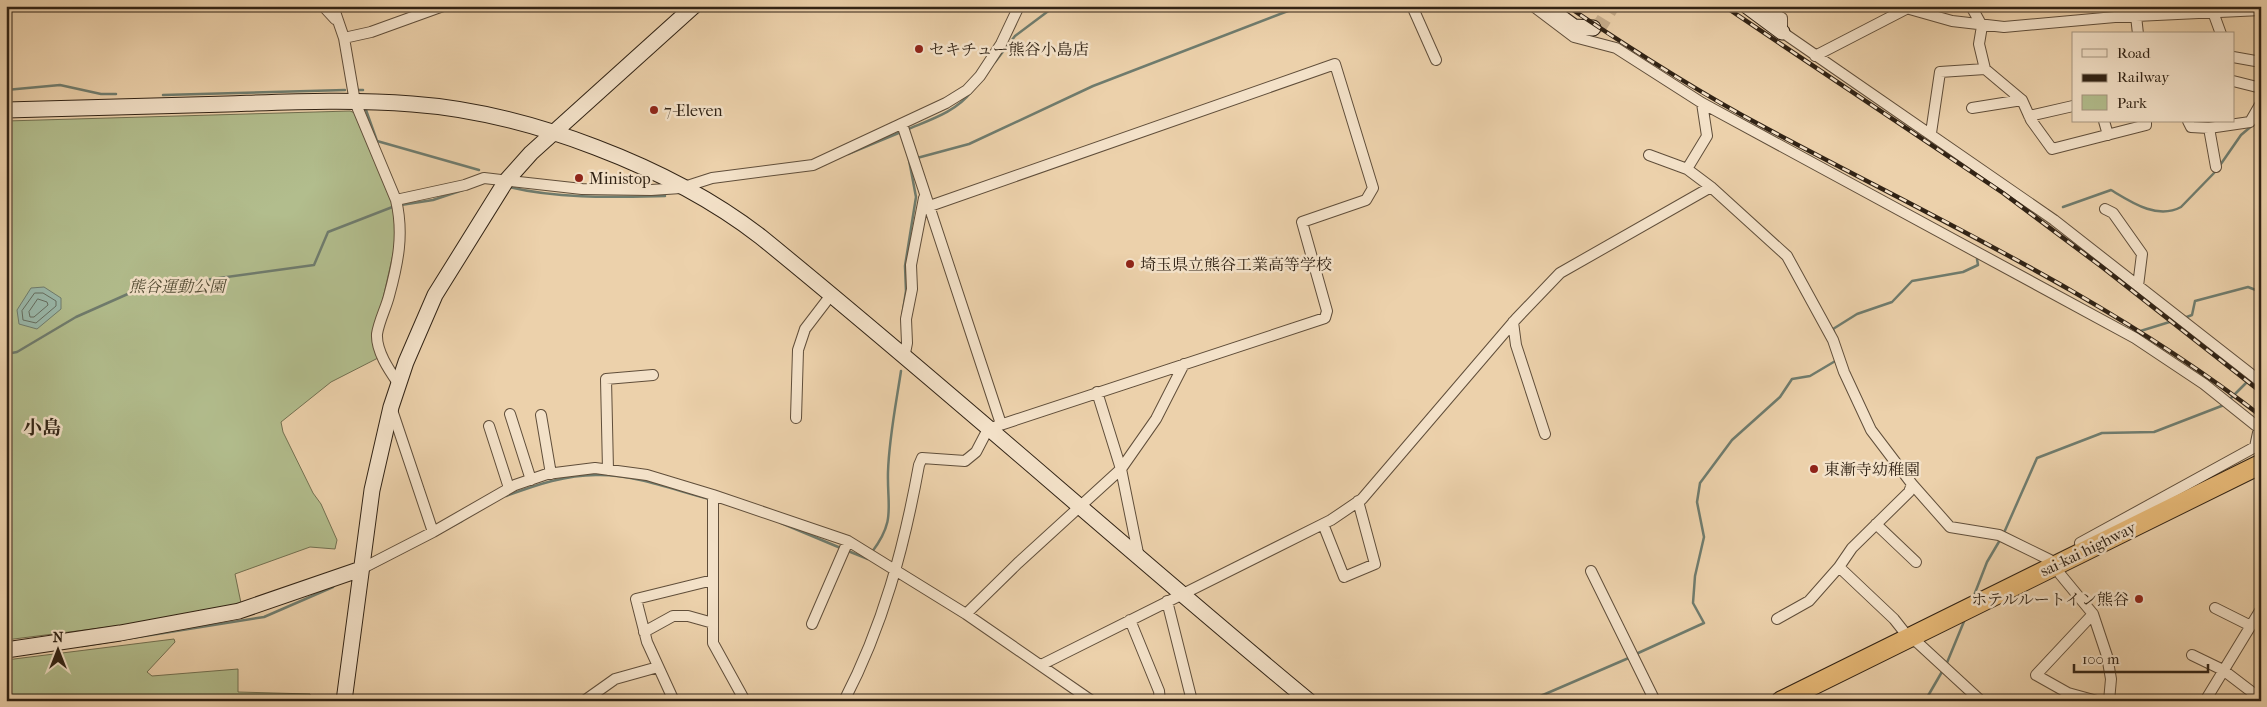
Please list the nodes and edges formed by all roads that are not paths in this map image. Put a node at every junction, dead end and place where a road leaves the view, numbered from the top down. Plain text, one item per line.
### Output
1 (323, 6) edge
2 (333, 6) edge
3 (443, 6) edge
4 (694, 6) edge
5 (1020, 6) edge
6 (1412, 6) edge
7 (1533, 6) edge
8 (1545, 6) edge
9 (1747, 6) edge
10 (1760, 6) edge
11 (1971, 6) edge
12 (2111, 6) edge
13 (1902, 8) edge
14 (2261, 10) edge
15 (2213, 12) junction
16 (2136, 16) junction
17 (2115, 17) junction
18 (336, 19) junction
19 (1982, 26) junction
20 (1593, 28) dead end
21 (1782, 32) junction
22 (2138, 32) edge
23 (2220, 32) edge
24 (344, 38) junction
25 (1815, 56) junction
26 (2234, 57) edge
27 (1436, 60) dead end
28 (2261, 62) edge
29 (1985, 69) junction
30 (2234, 80) edge
31 (2261, 88) edge
32 (2022, 100) junction
33 (355, 102) junction
34 (1702, 103) junction
35 (2261, 103) edge
36 (2072, 106) edge
37 (1972, 108) dead end
38 (6, 110) edge
39 (2029, 116) junction
40 (2104, 122) edge
41 (2146, 122) edge
42 (2188, 122) edge
43 (902, 125) junction
44 (2210, 128) junction
45 (551, 132) junction
46 (1931, 133) junction
47 (2108, 135) junction
48 (1649, 155) dead end
49 (2216, 167) dead end
50 (1687, 169) junction
51 (504, 184) junction
52 (1711, 187) junction
53 (681, 188) junction
54 (926, 202) junction
55 (397, 204) junction
56 (2105, 209) dead end
57 (2138, 286) junction
58 (831, 295) junction
59 (1513, 322) junction
60 (904, 358) junction
61 (1184, 364) junction
62 (653, 376) dead end
63 (2261, 382) edge
64 (398, 383) junction
65 (1098, 392) junction
66 (391, 407) junction
67 (510, 414) dead end
68 (542, 416) dead end
69 (796, 418) dead end
70 (489, 426) dead end
71 (995, 426) junction
72 (1545, 434) dead end
73 (2258, 456) edge
74 (2260, 458) edge
75 (1121, 469) junction
76 (608, 470) junction
77 (551, 474) junction
78 (2261, 475) edge
79 (531, 480) junction
80 (1912, 484) junction
81 (509, 488) junction
82 (714, 495) junction
83 (1358, 501) junction
84 (1079, 506) junction
85 (1323, 524) junction
86 (1876, 524) junction
87 (433, 532) junction
88 (847, 542) junction
89 (1138, 558) junction
90 (1916, 562) dead end
91 (1839, 567) junction
92 (2054, 567) junction
93 (897, 570) junction
94 (1591, 571) dead end
95 (361, 575) junction
96 (713, 580) junction
97 (1174, 598) junction
98 (2215, 608) dead end
99 (2261, 609) edge
100 (966, 614) junction
101 (2093, 614) junction
102 (1777, 619) dead end
103 (1130, 620) junction
104 (713, 623) junction
105 (812, 624) dead end
106 (2251, 626) junction
107 (644, 632) junction
108 (1914, 641) junction
109 (6, 650) edge
110 (2192, 655) dead end
111 (1041, 665) junction
112 (658, 667) junction
113 (2223, 670) junction
114 (2261, 698) edge
115 (344, 701) edge
116 (584, 701) edge
117 (674, 701) edge
118 (745, 701) edge
119 (844, 701) edge
120 (1092, 701) edge
121 (1160, 701) edge
122 (1192, 701) edge
123 (1309, 701) edge
124 (1655, 701) edge
125 (1781, 701) edge
126 (1803, 701) edge
127 (1981, 701) edge
128 (2097, 701) edge
129 (2108, 701) edge
130 (2205, 701) edge

1 - 18 street
2 - 18 street
3 - 24 street
4 - 45 street
5 - 43 street
6 - 27 street
7 - 34 street
8 - 20 street
9 - 21 street
10 - 21 street
11 - 19 street
12 - 17 street
13 - 19 street
13 - 25 street
14 - 15 street
15 - 16 street
15 - 23 street
16 - 17 street
16 - 22 street
17 - 19 street
18 - 24 street
19 - 29 street
21 - 25 street
24 - 33 street
25 - 46 street
26 - 28 street
29 - 32 street
29 - 46 street
30 - 31 street
32 - 37 street
32 - 39 street
33 - 38 street
33 - 45 street
33 - 55 street
34 - 50 street
34 - 73 street
35 - 44 street
36 - 39 street
39 - 47 street
40 - 47 street
41 - 47 street
42 - 44 street
43 - 53 street
43 - 54 street
44 - 49 street
45 - 51 street
45 - 53 street
46 - 57 street
48 - 50 street
50 - 52 street
51 - 53 street
51 - 55 street
51 - 64 street
52 - 59 street
52 - 80 street
53 - 58 street
54 - 60 street
54 - 61 street
54 - 71 street
55 - 64 street
56 - 57 street
57 - 63 street
58 - 60 street
58 - 69 street
59 - 72 street
59 - 83 street
60 - 71 street
61 - 65 street
61 - 75 street
62 - 76 street
64 - 66 street
65 - 71 street
65 - 75 street
66 - 87 street
66 - 95 street
67 - 79 street
68 - 77 street
70 - 81 street
71 - 84 street
71 - 93 street
73 - 74 street
73 - 92 highway, sai-kai highway
75 - 84 street
75 - 89 street
76 - 77 street
76 - 82 street
77 - 79 street
78 - 92 highway, sai-kai highway
79 - 81 street
80 - 86 street
80 - 92 street
81 - 87 street
82 - 88 street
82 - 96 street
83 - 85 street
83 - 85 street
84 - 89 street
84 - 100 street
85 - 97 street
86 - 90 street
86 - 91 street
87 - 95 street
88 - 93 street
88 - 105 street
89 - 97 street
91 - 102 street
91 - 108 street
92 - 101 street
92 - 108 highway, sai-kai highway
93 - 100 street
93 - 119 street
94 - 124 street
95 - 109 street
95 - 115 street
96 - 104 street
96 - 107 street
97 - 103 street
97 - 122 street
97 - 123 street
98 - 106 street
99 - 106 street
100 - 111 street
101 - 128 street
101 - 129 street
103 - 111 street
103 - 121 street
104 - 107 street
104 - 118 street
106 - 113 street
107 - 112 street
108 - 125 highway, sai-kai highway
108 - 126 highway, sai-kai highway
108 - 127 street
110 - 113 street
111 - 120 street
112 - 116 street
112 - 117 street
113 - 114 street
113 - 130 street

